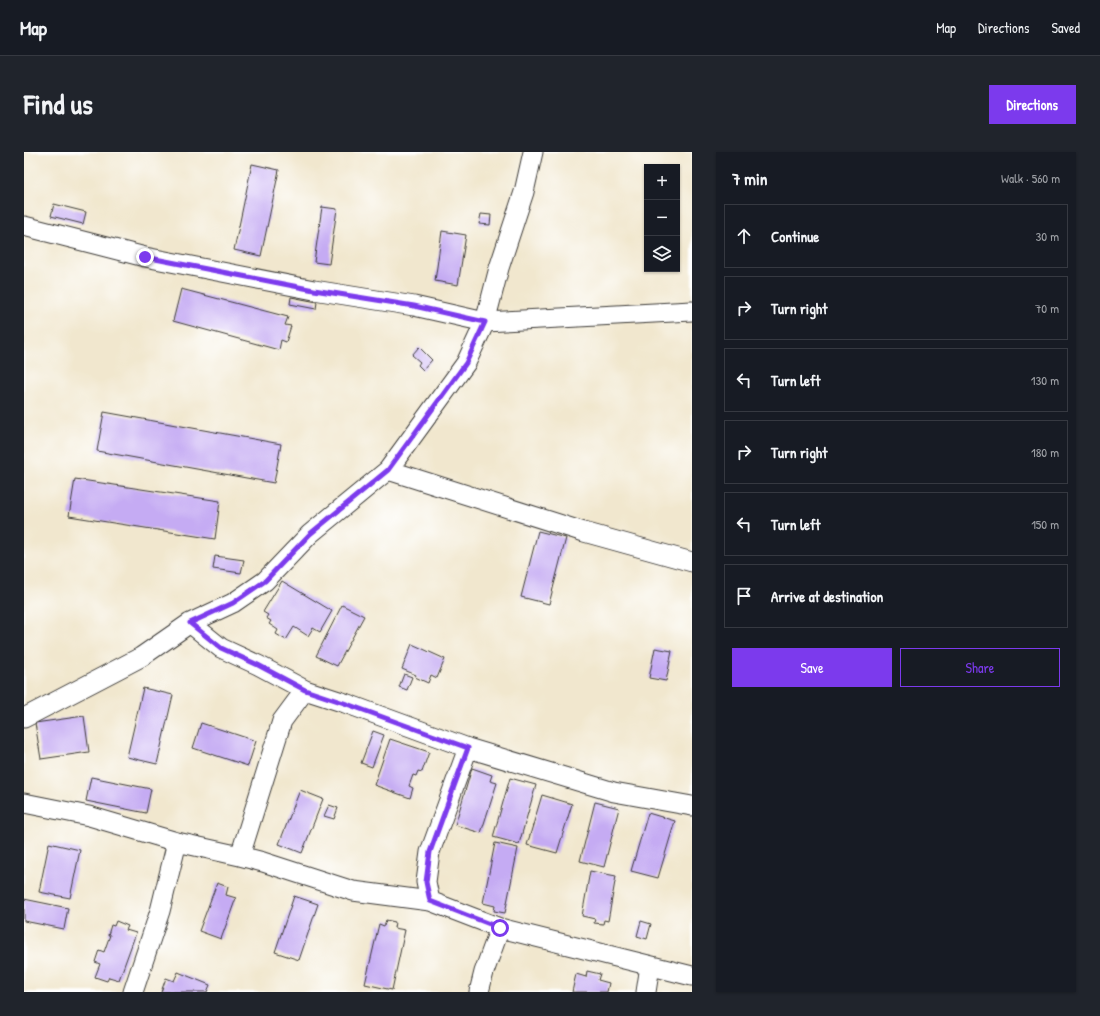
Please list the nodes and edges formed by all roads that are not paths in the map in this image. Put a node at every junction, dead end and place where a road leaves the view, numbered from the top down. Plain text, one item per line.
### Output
1 (533, 152) edge
2 (24, 226) edge
3 (692, 311) edge
4 (485, 322) junction
5 (388, 470) junction
6 (692, 562) edge
7 (190, 623) junction
8 (305, 690) junction
9 (24, 718) edge
10 (468, 748) junction
11 (24, 803) edge
12 (692, 806) edge
13 (177, 842) junction
14 (240, 856) junction
15 (430, 901) junction
16 (500, 928) junction
17 (650, 966) junction
18 (692, 976) edge
19 (133, 992) edge
20 (479, 992) edge
21 (646, 992) edge

1 - 4 street
2 - 4 street
3 - 4 street
4 - 5 street
5 - 6 street
5 - 7 street
7 - 8 street
7 - 9 street
8 - 10 street
8 - 14 street
10 - 12 street
10 - 15 street
11 - 13 street
13 - 14 street
13 - 19 street
14 - 15 street
15 - 16 street
16 - 17 street
16 - 20 street
17 - 18 street
17 - 21 street

